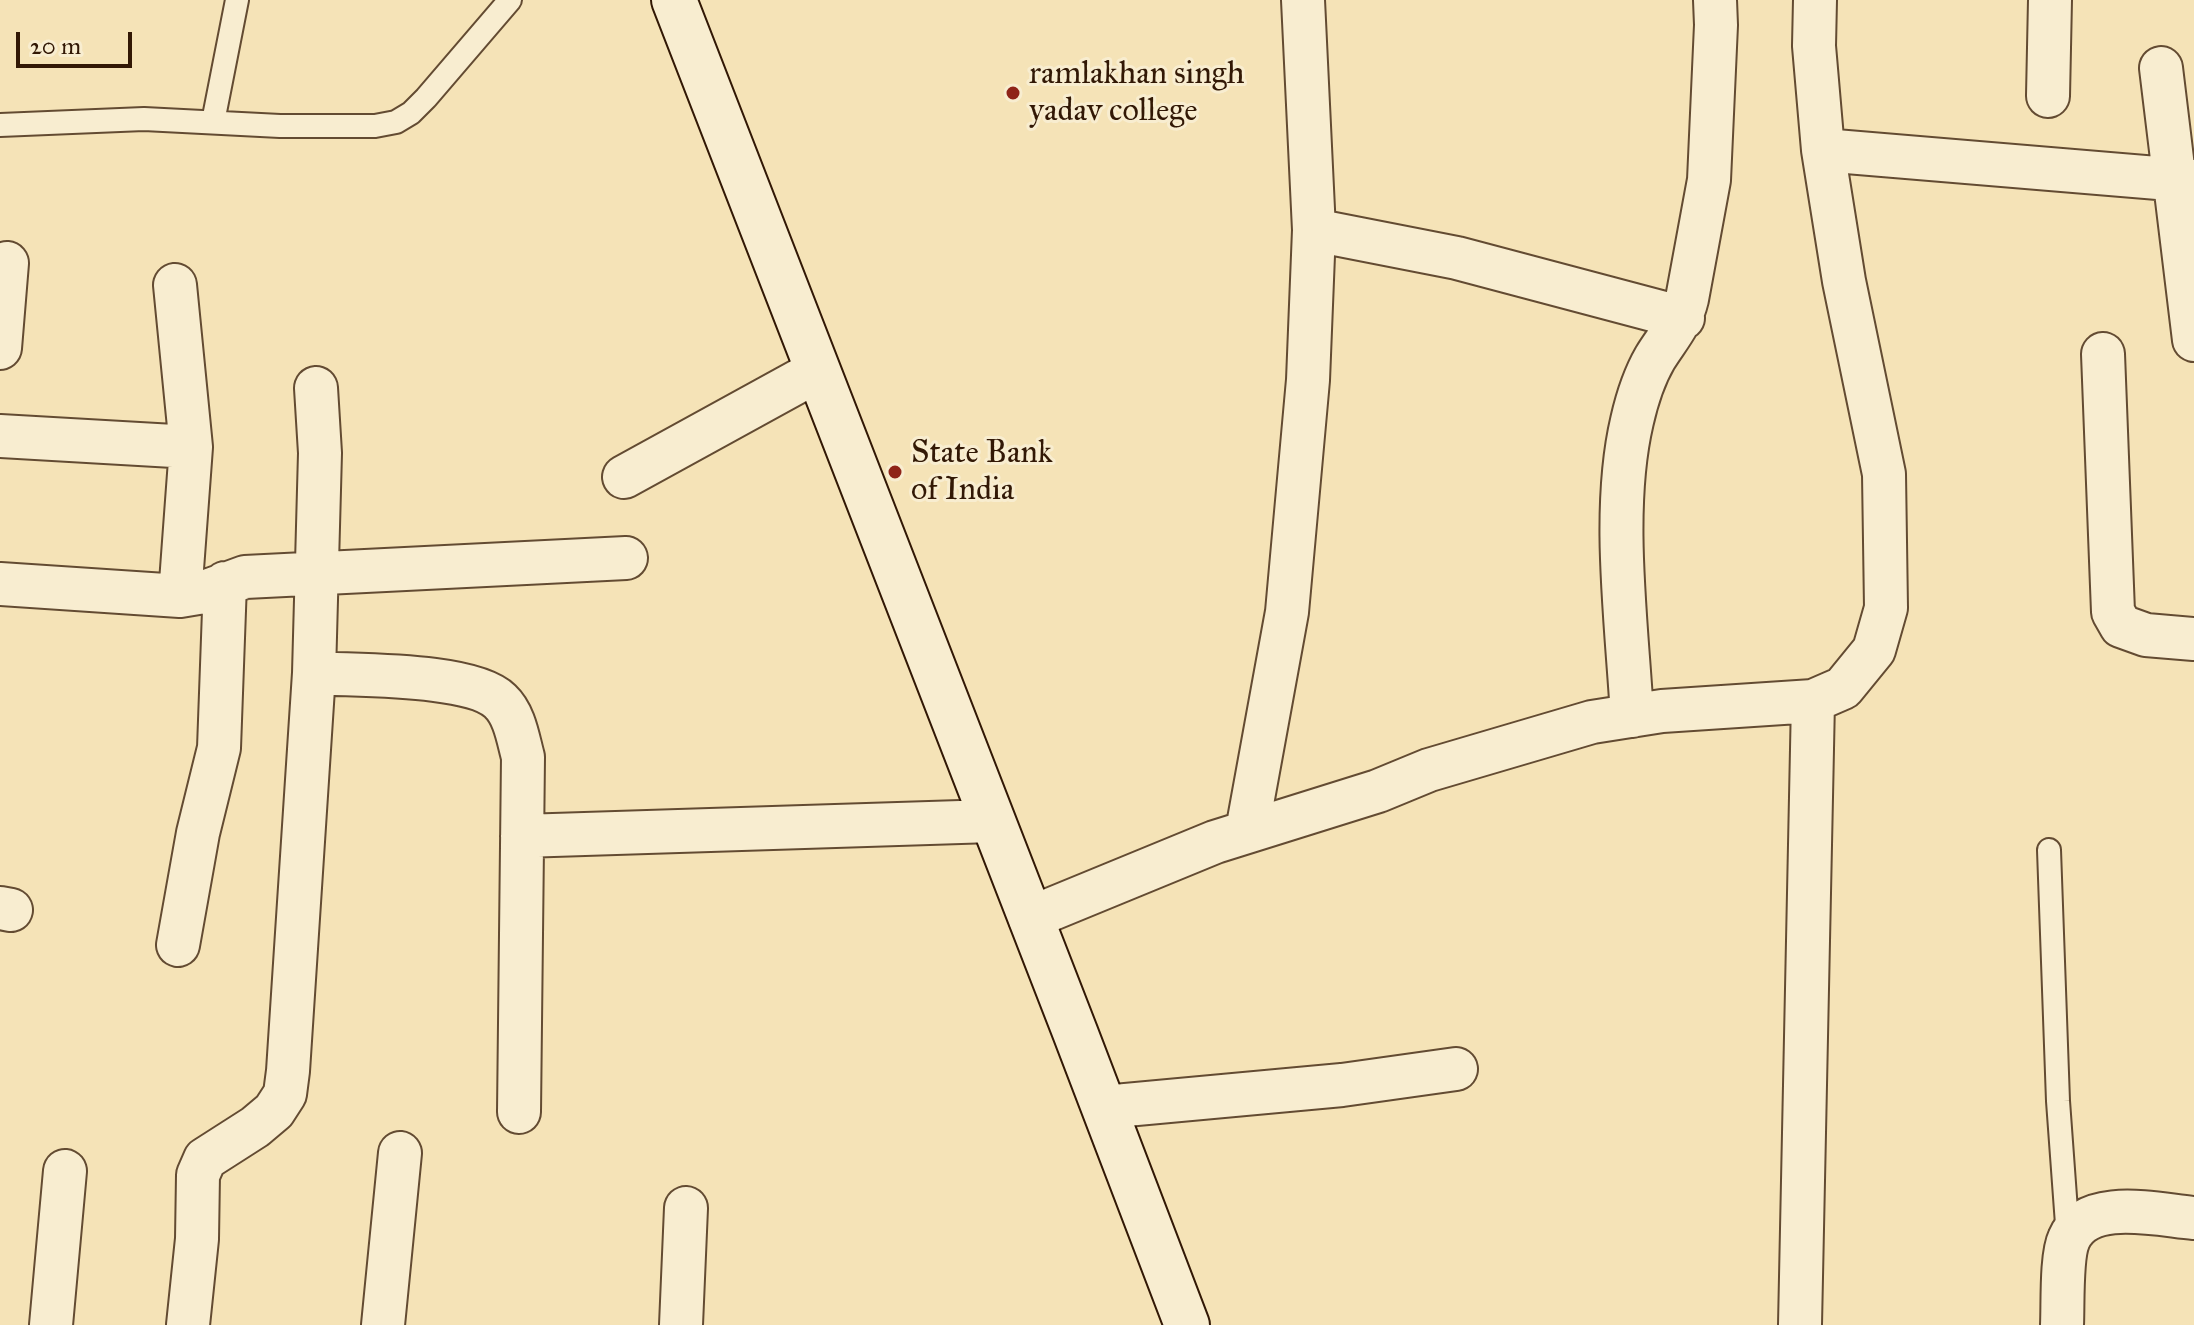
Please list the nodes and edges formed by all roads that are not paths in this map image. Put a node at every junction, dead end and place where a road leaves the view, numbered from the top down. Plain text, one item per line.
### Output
1 (237, 0) edge
2 (510, 0) edge
3 (674, 0) edge
4 (1303, 0) edge
5 (1715, 0) edge
6 (1815, 0) edge
7 (2050, 0) edge
8 (2161, 68) dead end
9 (2048, 96) dead end
10 (213, 122) junction
11 (0, 125) edge
12 (1823, 150) junction
13 (2184, 180) edge
14 (1314, 230) junction
15 (7, 263) dead end
16 (175, 285) dead end
17 (1683, 318) junction
18 (2194, 340) edge
19 (0, 348) edge
20 (2103, 354) dead end
21 (817, 371) junction
22 (316, 388) dead end
23 (0, 436) edge
24 (191, 447) junction
25 (624, 477) dead end
26 (626, 558) dead end
27 (316, 572) junction
28 (225, 583) junction
29 (0, 584) edge
30 (180, 596) junction
31 (2194, 639) edge
32 (314, 673) junction
33 (1813, 701) junction
34 (1632, 716) junction
35 (992, 821) junction
36 (1247, 831) junction
37 (522, 836) junction
38 (2049, 850) dead end
39 (1030, 918) junction
40 (178, 945) dead end
41 (1456, 1069) dead end
42 (1104, 1107) junction
43 (519, 1112) dead end
44 (400, 1153) dead end
45 (65, 1171) dead end
46 (686, 1208) dead end
47 (2194, 1218) edge
48 (2068, 1239) junction
49 (51, 1325) edge
50 (188, 1325) edge
51 (383, 1325) edge
52 (681, 1325) edge
53 (1187, 1325) edge
54 (1800, 1325) edge
55 (2062, 1325) edge

1 - 10 lane
2 - 10 lane
3 - 21 main road
4 - 14 street
5 - 17 street
6 - 12 street
7 - 9 street
8 - 13 street
10 - 11 lane
12 - 13 street
12 - 33 street
13 - 18 street
14 - 17 street
14 - 36 street
15 - 19 street
16 - 24 street
17 - 34 street
20 - 31 street
21 - 25 street
21 - 35 main road
22 - 27 street
23 - 24 street
24 - 30 street
26 - 27 street
27 - 28 street
27 - 32 street
28 - 30 street
28 - 40 street
29 - 30 street
32 - 37 street
32 - 50 street
33 - 34 street
33 - 54 street
34 - 36 street
35 - 37 street
35 - 39 main road
36 - 39 street
37 - 43 street
38 - 48 lane
39 - 42 main road
41 - 42 street
42 - 53 main road
44 - 51 street
45 - 49 street
46 - 52 street
47 - 48 street
48 - 55 street

